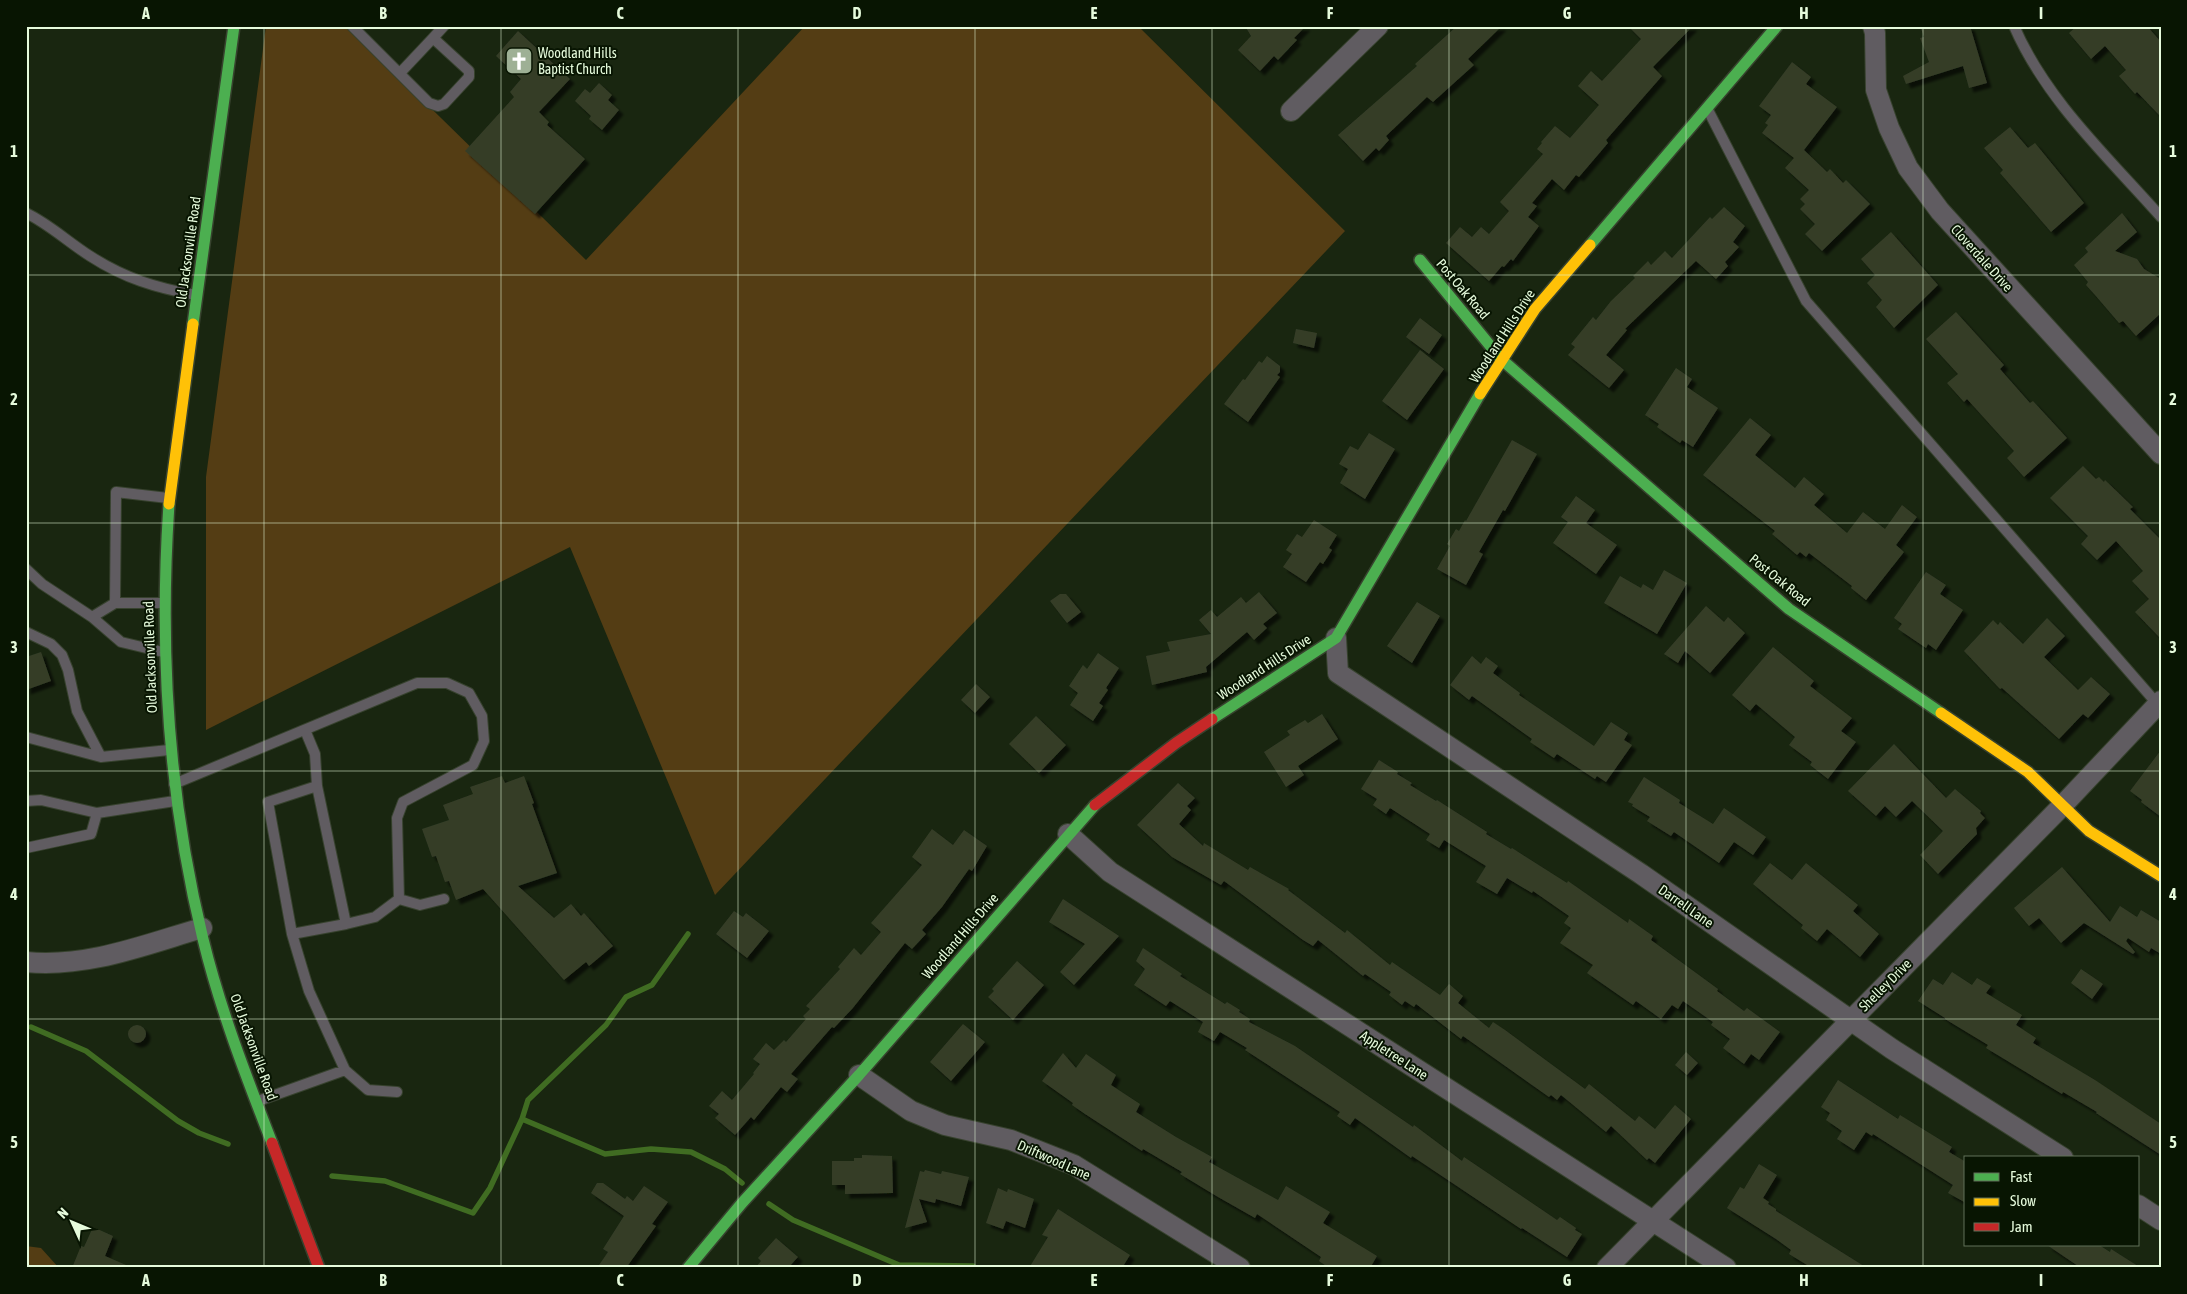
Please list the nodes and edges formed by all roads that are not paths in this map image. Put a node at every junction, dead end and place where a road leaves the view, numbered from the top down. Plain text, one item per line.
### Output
1 (234, 26) edge
2 (444, 26) edge
3 (1378, 26) edge
4 (1777, 26) edge
5 (1873, 26) edge
6 (2014, 26) edge
7 (356, 28) edge
8 (432, 38) junction
9 (400, 73) junction
10 (1707, 108) junction
11 (1291, 111) dead end
12 (26, 213) edge
13 (2161, 217) edge
14 (1420, 260) dead end
15 (197, 295) junction
16 (1501, 359) junction
17 (2161, 454) edge
18 (169, 498) junction
19 (26, 568) edge
20 (115, 603) junction
21 (163, 603) junction
22 (92, 617) junction
23 (26, 632) edge
24 (1336, 638) junction
25 (163, 652) junction
26 (2159, 704) edge
27 (305, 730) junction
28 (27, 740) edge
29 (170, 749) junction
30 (101, 757) junction
31 (174, 784) junction
32 (318, 786) junction
33 (26, 801) edge
34 (177, 801) junction
35 (2061, 807) junction
36 (97, 813) junction
37 (1068, 834) junction
38 (26, 848) edge
39 (2161, 876) edge
40 (399, 899) junction
41 (444, 899) dead end
42 (346, 924) junction
43 (202, 928) junction
44 (292, 934) junction
45 (26, 962) edge
46 (1851, 1019) junction
47 (345, 1070) junction
48 (859, 1075) junction
49 (397, 1092) dead end
50 (258, 1102) junction
51 (2060, 1156) edge
52 (2140, 1207) edge
53 (1652, 1220) junction
54 (2161, 1220) edge
55 (319, 1268) edge
56 (688, 1268) edge
57 (1240, 1268) edge
58 (1606, 1268) edge
59 (1726, 1268) edge

1 - 15 street, Old Jacksonville Road
2 - 8 lane
3 - 11 street
4 - 10 street, Woodland Hills Drive
5 - 17 street, Cloverdale Drive
6 - 13 lane
7 - 9 lane
8 - 9 lane
8 - 9 lane
10 - 16 street, Woodland Hills Drive
10 - 26 lane
12 - 15 lane
14 - 16 street, Post Oak Road
15 - 18 street, Old Jacksonville Road
16 - 24 street, Woodland Hills Drive
16 - 35 street, Post Oak Road
18 - 20 lane
18 - 21 street, Old Jacksonville Road
19 - 22 lane
20 - 21 lane
20 - 22 lane
21 - 25 street, Old Jacksonville Road
22 - 25 lane
23 - 30 lane
24 - 37 street, Woodland Hills Drive
24 - 46 street, Darrell Lane
25 - 29 street, Old Jacksonville Road
26 - 35 street, Shelley Drive
27 - 31 lane
27 - 32 lane
27 - 40 lane
28 - 30 lane
29 - 30 lane
29 - 31 street, Old Jacksonville Road
31 - 34 street, Old Jacksonville Road
32 - 42 lane
32 - 44 lane
33 - 36 lane
34 - 36 lane
34 - 43 street, Old Jacksonville Road
35 - 39 street, Post Oak Road
35 - 46 street, Shelley Drive
36 - 38 lane
37 - 48 street, Woodland Hills Drive
37 - 53 street, Appletree Lane
40 - 41 lane
40 - 42 lane
42 - 44 lane
43 - 45 street
43 - 50 street, Old Jacksonville Road
44 - 47 lane
46 - 51 street, Darrell Lane
46 - 53 street, Shelley Drive
47 - 49 lane
47 - 50 lane
48 - 56 street, Woodland Hills Drive
48 - 57 street, Driftwood Lane
50 - 55 street, Old Jacksonville Road
52 - 54 street
53 - 58 street, Shelley Drive
53 - 59 street, Appletree Lane

